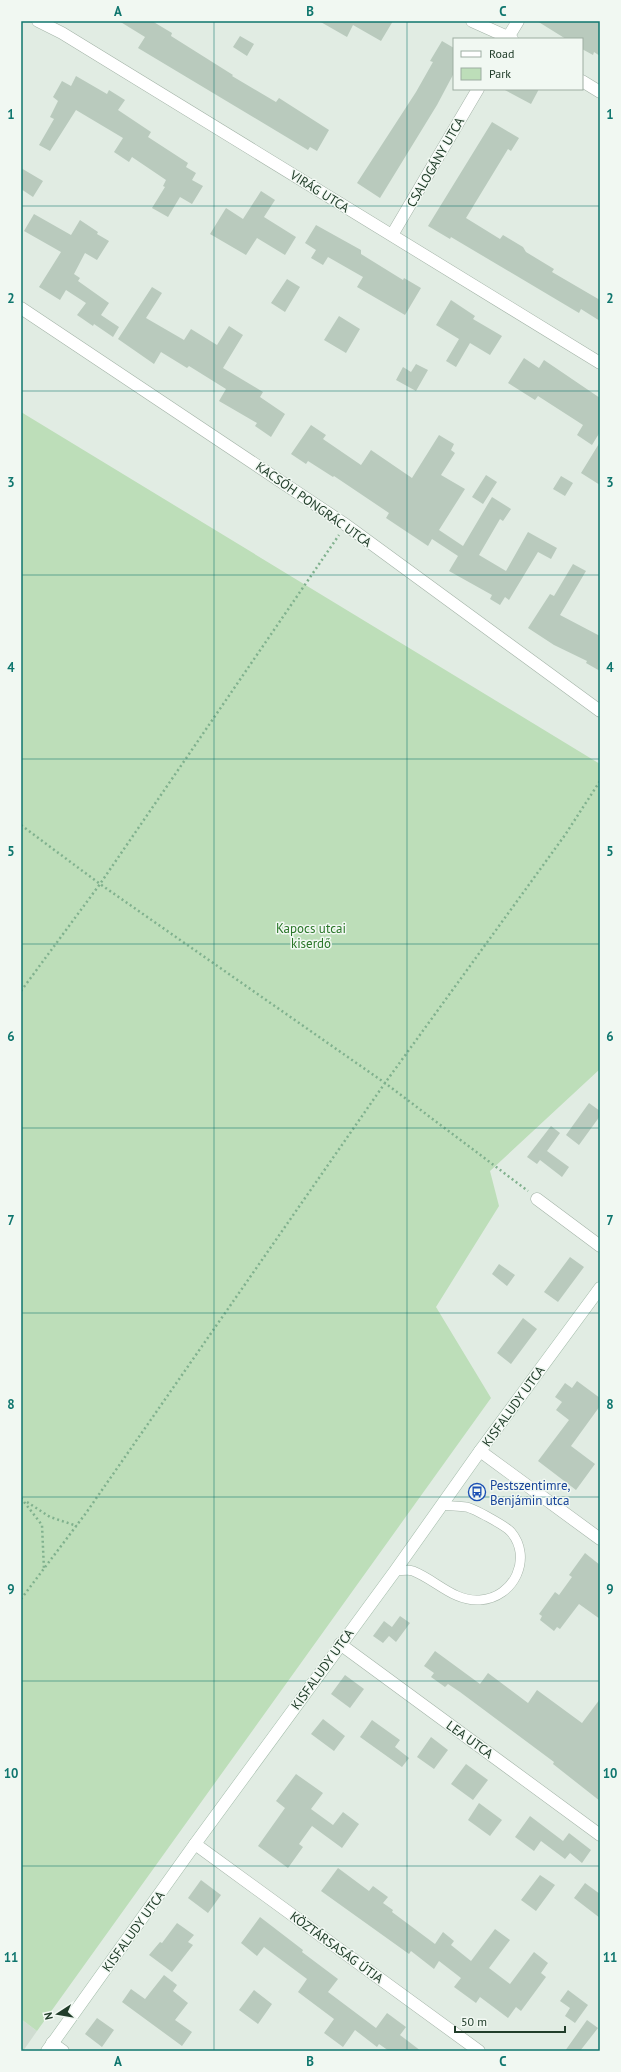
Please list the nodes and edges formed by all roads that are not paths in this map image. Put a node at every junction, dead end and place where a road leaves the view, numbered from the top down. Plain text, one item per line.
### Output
1 (38, 21) edge
2 (472, 21) edge
3 (518, 21) edge
4 (509, 38) edge
5 (583, 82) edge
6 (477, 90) edge
7 (600, 92) edge
8 (392, 235) junction
9 (21, 308) edge
10 (600, 363) edge
11 (600, 711) edge
12 (537, 1198) road end
13 (600, 1246) edge
14 (600, 1288) edge
15 (480, 1451) junction
16 (442, 1505) junction
17 (600, 1539) edge
18 (395, 1571) junction
19 (340, 1644) junction
20 (600, 1835) edge
21 (195, 1844) junction
22 (50, 2047) edge
23 (63, 2051) edge
24 (479, 2051) edge

1 - 8 street, VIRÁG UTCA
2 - 4 street
3 - 4 street
5 - 7 street
6 - 8 street, CSALOGÁNY UTCA
8 - 10 street, VIRÁG UTCA
9 - 11 street, KACSÓH PONGRÁC UTCA
12 - 13 street
14 - 15 street, KISFALUDY UTCA
15 - 16 street, KISFALUDY UTCA
15 - 17 street
16 - 18 street, KISFALUDY UTCA
16 - 18 lane
18 - 19 street, KISFALUDY UTCA
19 - 20 street, LEA UTCA
19 - 21 street, KISFALUDY UTCA
21 - 22 street, KISFALUDY UTCA
21 - 24 street, KÖZTÁRSASÁG ÚTJA
22 - 23 street

